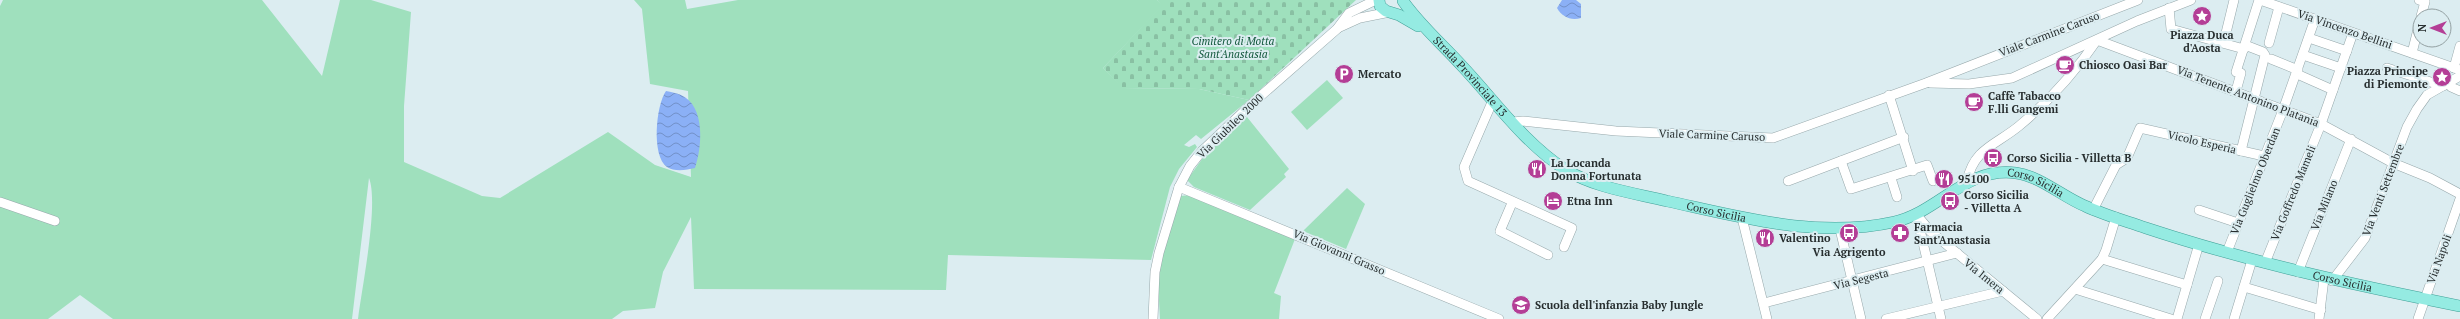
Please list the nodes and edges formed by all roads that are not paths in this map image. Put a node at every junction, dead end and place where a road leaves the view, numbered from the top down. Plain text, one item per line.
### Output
1 (1376, 0) edge
2 (1379, 0) edge
3 (2138, 0) edge
4 (2234, 0) edge
5 (2259, 0) edge
6 (1402, 1) edge
7 (2184, 1) edge
8 (2279, 7) junction
9 (2169, 8) junction
10 (1390, 12) junction
11 (2315, 19) junction
12 (1337, 29) junction
13 (1427, 31) junction
14 (2354, 32) junction
15 (2225, 37) dead end
16 (2309, 38) junction
17 (2097, 40) junction
18 (2269, 43) dead end
19 (2460, 46) edge
20 (2244, 47) junction
21 (2413, 48) edge
22 (2347, 51) junction
23 (2412, 53) junction
24 (2303, 56) junction
25 (2268, 57) junction
26 (2456, 67) edge
27 (2341, 68) junction
28 (2387, 68) dead end
29 (1961, 69) junction
30 (2297, 72) junction
31 (2460, 76) edge
32 (1926, 83) junction
33 (1970, 84) junction
34 (2447, 86) junction
35 (2333, 90) junction
36 (2236, 92) junction
37 (2460, 92) edge
38 (1889, 95) junction
39 (2254, 98) junction
40 (1493, 100) junction
41 (2283, 110) junction
42 (1513, 122) junction
43 (2321, 124) junction
44 (1904, 137) junction
45 (2351, 139) junction
46 (2241, 151) junction
47 (2264, 156) junction
48 (1841, 161) junction
49 (2394, 163) junction
50 (1913, 171) junction
51 (1891, 178) junction
52 (1788, 181) dead end
53 (1933, 181) dead end
54 (1967, 181) junction
55 (1179, 187) junction
56 (2460, 194) edge
57 (1897, 197) dead end
58 (2460, 199) edge
59 (0, 202) edge
60 (1512, 203) junction
61 (2093, 210) junction
62 (2199, 210) dead end
63 (1916, 214) junction
64 (2116, 217) junction
65 (1742, 218) junction
66 (55, 221) dead end
67 (2238, 224) junction
68 (1840, 229) junction
69 (2199, 244) junction
70 (1564, 247) dead end
71 (2227, 252) junction
72 (1957, 253) junction
73 (1548, 255) dead end
74 (2102, 259) junction
75 (2252, 260) junction
76 (1927, 262) junction
77 (2265, 263) junction
78 (2298, 272) junction
79 (2328, 280) junction
80 (1852, 281) junction
81 (2218, 281) dead end
82 (2187, 285) junction
83 (2244, 287) junction
84 (2075, 289) junction
85 (2003, 291) junction
86 (2424, 299) junction
87 (1764, 303) junction
88 (1938, 306) junction
89 (2460, 306) edge
90 (2320, 315) edge
91 (1153, 319) edge
92 (1499, 319) edge
93 (1767, 319) edge
94 (1861, 319) edge
95 (1886, 319) edge
96 (1941, 319) edge
97 (2037, 319) edge
98 (2048, 319) edge
99 (2171, 319) edge
100 (2177, 319) edge
101 (2205, 319) edge
102 (2234, 319) edge
103 (2418, 319) edge

1 - 12 street
2 - 10 main road
3 - 29 street, Viale Carmine Caruso
4 - 15 street
5 - 8 street, Via Vincenzo Bellini
5 - 20 street
6 - 10 main road
6 - 13 main road
7 - 9 street, Viale Carmine Caruso
8 - 11 street, Via Vincenzo Bellini
8 - 18 street
9 - 17 street, Viale Carmine Caruso
9 - 20 street
10 - 12 street
10 - 13 main road
11 - 14 street, Via Vincenzo Bellini
11 - 16 street, Via Guglielmo Oberdan
12 - 55 street, Via Giubileo 2000
13 - 40 main road, Strada Provinciale 13
14 - 22 street, Via Goffredo Mameli
14 - 23 street, Via Vincenzo Bellini
16 - 22 street
16 - 24 street, Via Guglielmo Oberdan
17 - 33 street, Viale Carmine Caruso
17 - 36 street, Via Tenente Antonino Platania
17 - 54 street
19 - 26 street
20 - 25 street
20 - 36 street
21 - 23 street
22 - 27 street, Via Goffredo Mameli
23 - 26 street, Via Vincenzo Bellini
24 - 27 street
24 - 30 street, Via Guglielmo Oberdan
25 - 30 street
25 - 39 street
27 - 35 street, Via Goffredo Mameli
28 - 34 street
29 - 32 street, Viale Carmine Caruso
29 - 33 street
30 - 35 street
30 - 41 street, Via Guglielmo Oberdan
31 - 34 street
32 - 33 street, Viale Carmine Caruso
32 - 38 street, Viale Carmine Caruso
34 - 37 street
34 - 49 street, Via Venti Settembre
35 - 43 street, Via Goffredo Mameli
36 - 39 street, Via Tenente Antonino Platania
38 - 42 street, Viale Carmine Caruso
38 - 44 street
39 - 41 street, Via Tenente Antonino Platania
39 - 46 street
40 - 42 main road, Strada Provinciale 13
40 - 60 street
41 - 43 street, Via Tenente Antonino Platania
41 - 47 street, Via Guglielmo Oberdan
42 - 65 main road, Corso Sicilia
43 - 45 street, Via Tenente Antonino Platania
43 - 77 street, Via Goffredo Mameli
44 - 48 street
44 - 50 street
45 - 49 street, Via Tenente Antonino Platania
45 - 78 street, Via Milano
46 - 47 street, Vicolo Esperia
46 - 61 street, Vicolo Esperia
47 - 67 street, Via Guglielmo Oberdan
48 - 51 street
48 - 52 street
49 - 56 street, Via Tenente Antonino Platania
49 - 79 street, Via Venti Settembre
50 - 51 street
50 - 53 street
51 - 57 street
54 - 61 main road, Corso Sicilia
54 - 63 main road, Corso Sicilia
55 - 91 street, Via Giubileo 2000
55 - 92 street, Via Giovanni Grasso
58 - 86 street, Via Napoli
59 - 66 street
60 - 70 street
60 - 73 street
61 - 64 main road, Corso Sicilia
62 - 67 street
63 - 68 main road, Corso Sicilia
63 - 72 street, Via Imera
63 - 76 street
64 - 69 main road, Corso Sicilia
64 - 74 street
65 - 68 main road, Corso Sicilia
65 - 87 street
67 - 71 street, Via Guglielmo Oberdan
68 - 80 street
69 - 71 main road, Corso Sicilia
69 - 82 street
71 - 75 main road, Corso Sicilia
72 - 76 street, Via Segesta
72 - 85 street, Via Imera
74 - 82 street
74 - 84 street
75 - 77 main road, Corso Sicilia
75 - 83 street
76 - 80 street, Via Segesta
76 - 88 street
77 - 78 main road, Corso Sicilia
78 - 79 main road, Corso Sicilia
79 - 86 main road, Corso Sicilia
79 - 90 street
80 - 87 street, Via Segesta
80 - 94 street
81 - 101 street
82 - 100 street
83 - 90 street
83 - 102 street
84 - 98 street
84 - 99 street
85 - 88 street
85 - 97 street, Via Imera
86 - 89 main road, Corso Sicilia
86 - 103 street, Via Napoli
87 - 93 street
88 - 95 street
88 - 96 street

